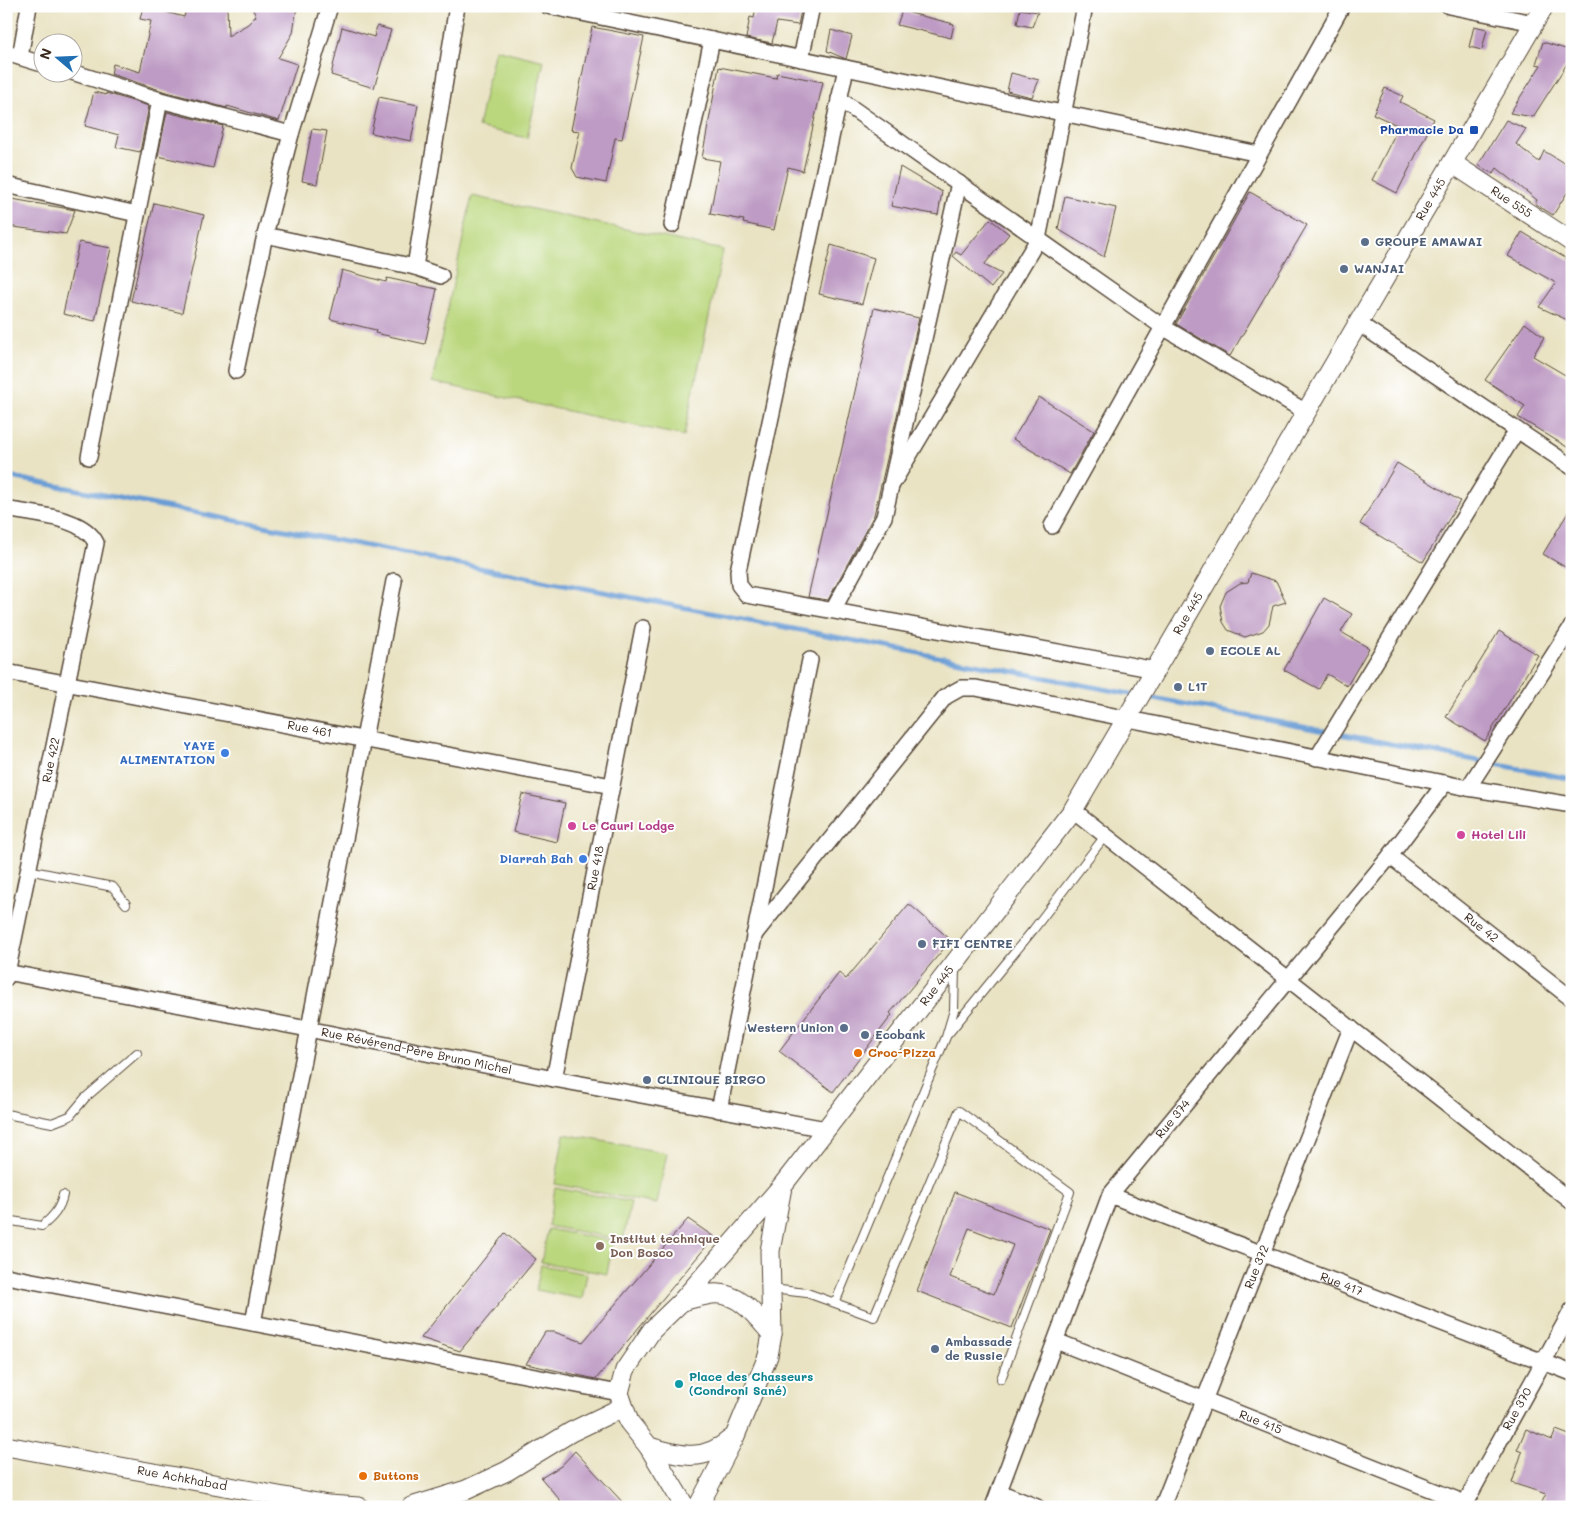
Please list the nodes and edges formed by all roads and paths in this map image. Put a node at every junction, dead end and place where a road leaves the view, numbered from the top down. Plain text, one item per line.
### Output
1 (29, 6) edge
2 (330, 6) edge
3 (457, 6) edge
4 (548, 6) edge
5 (812, 6) edge
6 (1085, 6) edge
7 (1342, 6) edge
8 (1448, 6) edge
9 (1544, 6) edge
10 (1534, 23) junction
11 (712, 40) junction
12 (13, 55) edge
13 (801, 59) junction
14 (32, 61) edge
15 (846, 68) junction
16 (82, 75) edge
17 (839, 99) junction
18 (160, 100) junction
19 (1063, 114) junction
20 (291, 134) junction
21 (1259, 154) junction
22 (1452, 163) junction
23 (959, 183) junction
24 (6, 185) edge
25 (137, 214) junction
26 (672, 225) dead end
27 (265, 235) junction
28 (1038, 239) junction
29 (1572, 242) edge
30 (415, 267) junction
31 (441, 276) dead end
32 (1358, 323) junction
33 (1163, 327) junction
34 (236, 371) dead end
35 (1306, 412) junction
36 (1517, 430) junction
37 (89, 457) dead end
38 (1572, 467) edge
39 (891, 486) junction
40 (6, 509) edge
41 (1052, 526) dead end
42 (394, 581) dead end
43 (833, 610) junction
44 (1572, 626) edge
45 (644, 628) dead end
46 (1566, 648) edge
47 (810, 660) dead end
48 (6, 672) edge
49 (1154, 674) junction
50 (66, 683) junction
51 (1131, 713) junction
52 (364, 740) junction
53 (1317, 758) junction
54 (1445, 783) junction
55 (612, 786) junction
56 (1468, 788) junction
57 (1572, 805) edge
58 (1072, 810) junction
59 (1105, 836) junction
60 (1390, 856) junction
61 (28, 870) junction
62 (126, 904) dead end
63 (754, 935) junction
64 (956, 961) junction
65 (7, 974) edge
66 (1288, 979) junction
67 (1572, 999) edge
68 (1351, 1028) junction
69 (308, 1029) junction
70 (946, 1037) junction
71 (137, 1054) dead end
72 (554, 1079) junction
73 (719, 1110) junction
74 (6, 1114) edge
75 (826, 1129) junction
76 (782, 1186) junction
77 (63, 1195) dead end
78 (1110, 1196) junction
79 (1572, 1202) edge
80 (6, 1220) edge
81 (1262, 1254) junction
82 (6, 1276) edge
83 (771, 1289) junction
84 (682, 1301) junction
85 (835, 1303) junction
86 (1572, 1310) edge
87 (253, 1323) junction
88 (772, 1334) junction
89 (1056, 1341) junction
90 (1543, 1362) junction
91 (1572, 1372) edge
92 (1001, 1379) dead end
93 (1204, 1399) junction
94 (621, 1400) junction
95 (735, 1436) junction
96 (6, 1446) edge
97 (648, 1446) junction
98 (999, 1492) junction
99 (1464, 1505) edge
100 (359, 1507) edge
101 (411, 1507) edge
102 (686, 1507) edge
103 (698, 1507) edge
104 (993, 1507) edge
105 (1037, 1507) edge
106 (1162, 1507) edge

1 - 12 street
2 - 20 street
3 - 30 street
4 - 11 street
5 - 13 street
6 - 19 street
7 - 21 street
8 - 10 street
9 - 10 street, Rue 445
10 - 22 street, Rue 445
11 - 13 street
11 - 26 street
12 - 14 street
13 - 15 street
15 - 17 street
15 - 19 street
16 - 18 street
17 - 23 street
17 - 43 street
18 - 20 street
18 - 25 street
19 - 21 street
19 - 28 street
20 - 27 street
21 - 33 street
22 - 29 street, Rue 555
22 - 32 street, Rue 445
23 - 28 street
23 - 39 street
24 - 25 street
25 - 37 street
27 - 30 street
27 - 34 street
28 - 33 street
28 - 39 street
30 - 31 street
32 - 35 street, Rue 445
32 - 36 street
33 - 35 street
33 - 41 street
35 - 49 street, Rue 445
36 - 38 street
36 - 53 street
39 - 43 street
40 - 50 street, Rue 422
42 - 52 street
43 - 49 street
44 - 46 street
45 - 55 street, Rue 418
46 - 56 street
47 - 63 street
48 - 50 street, Rue 461
49 - 51 street, Rue 445
50 - 52 street, Rue 461
50 - 61 street, Rue 422
51 - 53 street
51 - 58 street, Rue 445
51 - 63 street
52 - 55 street, Rue 461
52 - 69 street
53 - 54 street
54 - 56 street
54 - 60 street, Rue 374
55 - 72 street, Rue 418
56 - 57 street
58 - 59 street
58 - 64 street, Rue 445
59 - 66 street
59 - 70 lane
60 - 66 street, Rue 374
60 - 67 street, Rue 42
61 - 62 lane
61 - 65 street, Rue 422
63 - 73 street
64 - 70 lane
64 - 75 street, Rue 445
65 - 69 street, Rue Révérend-Père Bruno Michel
66 - 68 street
66 - 78 street, Rue 374
68 - 79 street
68 - 81 street, Rue 372
69 - 72 street, Rue Révérend-Père Bruno Michel
69 - 87 street
70 - 85 lane
71 - 74 lane
72 - 73 street, Rue Révérend-Père Bruno Michel
73 - 75 street, Rue Révérend-Père Bruno Michel
75 - 76 street, Rue 445
76 - 83 street
76 - 84 street, Rue 445
77 - 80 lane
78 - 81 street, Rue 417
78 - 89 street, Rue 374
81 - 90 street, Rue 417
81 - 93 street, Rue 372
82 - 87 street
83 - 85 lane
83 - 88 street
84 - 88 street
84 - 94 street
85 - 92 lane
86 - 90 street, Rue 370
87 - 94 street
88 - 95 street
89 - 93 street, Rue 415
89 - 98 street, Rue 374
90 - 91 street, Rue 417
90 - 99 street, Rue 370
93 - 99 street, Rue 415
93 - 106 street, Rue 372
94 - 97 street
94 - 101 street
95 - 97 street
95 - 103 street
96 - 100 street, Rue Achkhabad
97 - 102 street
98 - 104 street, Rue 374
98 - 105 street

